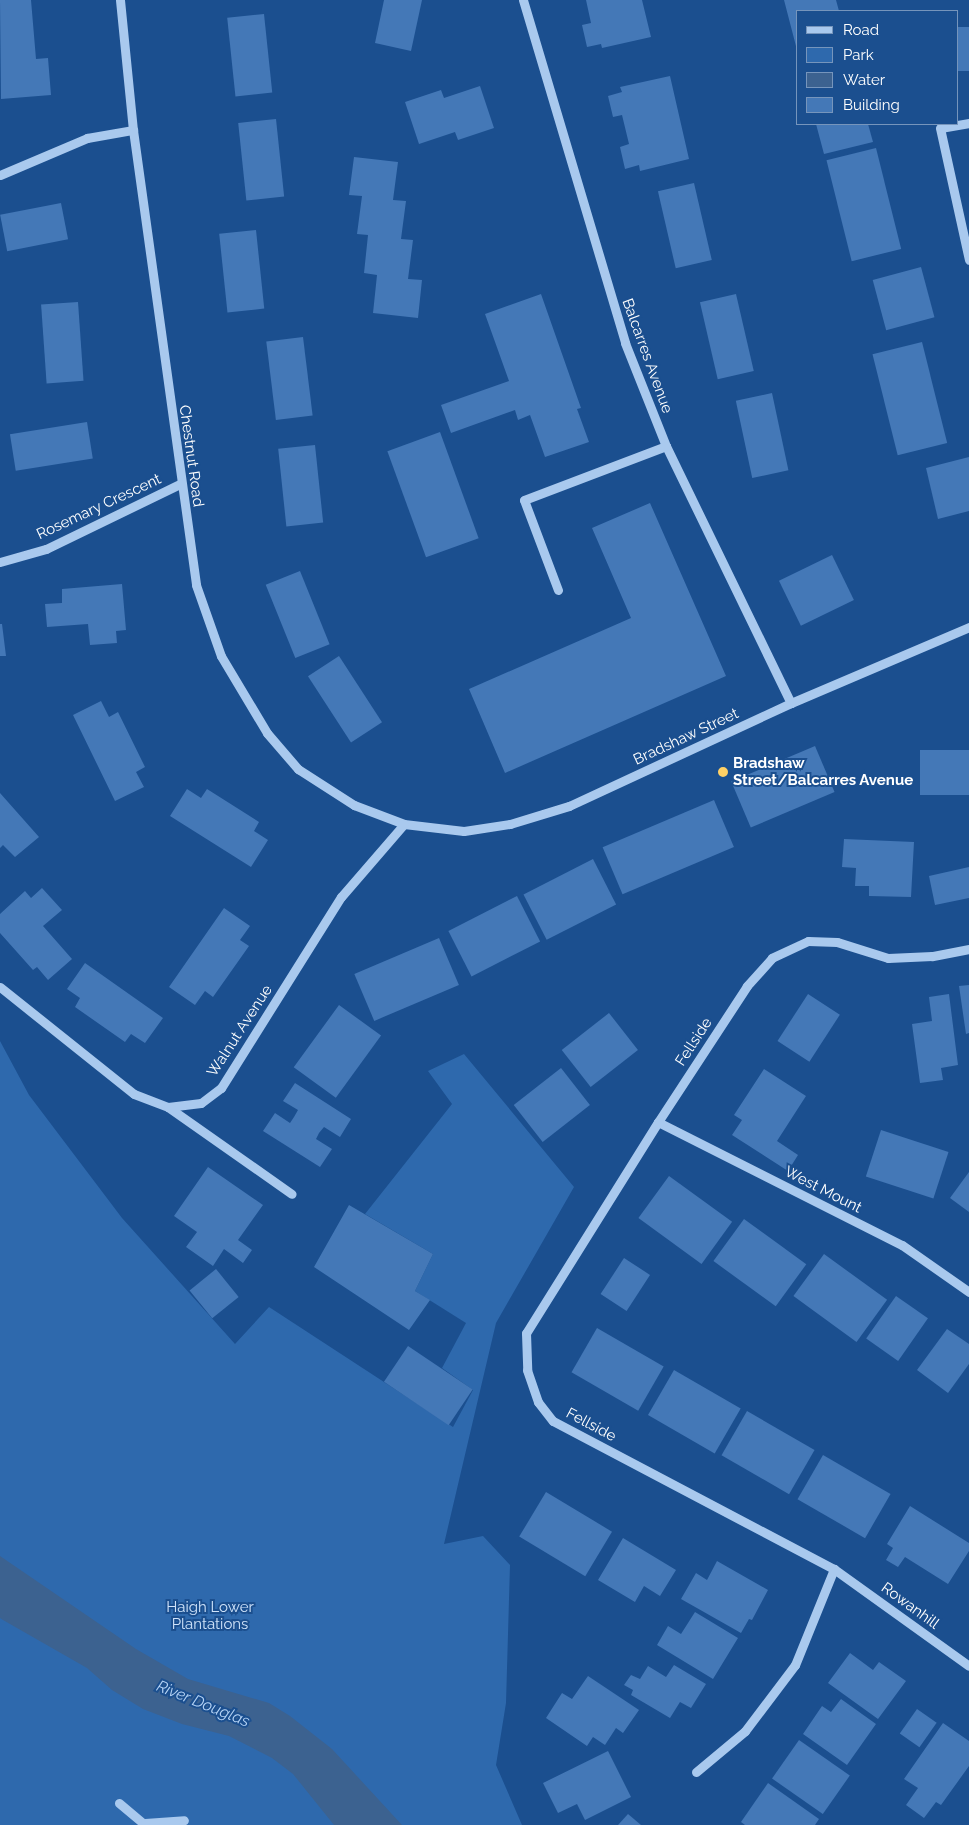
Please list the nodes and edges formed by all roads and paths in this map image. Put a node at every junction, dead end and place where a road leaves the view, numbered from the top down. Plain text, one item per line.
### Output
1 (120, 0) edge
2 (523, 0) edge
3 (957, 125) edge
4 (133, 130) junction
5 (0, 175) edge
6 (969, 260) edge
7 (666, 446) junction
8 (180, 484) junction
9 (0, 562) edge
10 (558, 590) dead end
11 (969, 626) edge
12 (791, 703) junction
13 (404, 824) junction
14 (969, 949) edge
15 (0, 987) edge
16 (168, 1107) junction
17 (658, 1122) junction
18 (292, 1194) dead end
19 (969, 1292) edge
20 (834, 1568) junction
21 (969, 1666) edge
22 (696, 1772) dead end
23 (119, 1804) dead end
24 (184, 1820) dead end
25 (145, 1824) edge

1 - 4 street, Chestnut Road
2 - 7 street, Balcarres Avenue
3 - 6 street
4 - 5 street
4 - 8 street, Chestnut Road
7 - 10 street
7 - 12 street, Balcarres Avenue
8 - 9 street, Rosemary Crescent
8 - 13 street, Chestnut Road
11 - 12 street, Bradshaw Street
12 - 13 street, Bradshaw Street
13 - 16 street, Walnut Avenue
14 - 17 street, Fellside
15 - 16 street, Walnut Avenue
16 - 18 street
17 - 19 street, West Mount
17 - 20 street, Fellside
20 - 21 street, Rowanhill
20 - 22 street
23 - 25 street
24 - 25 street

